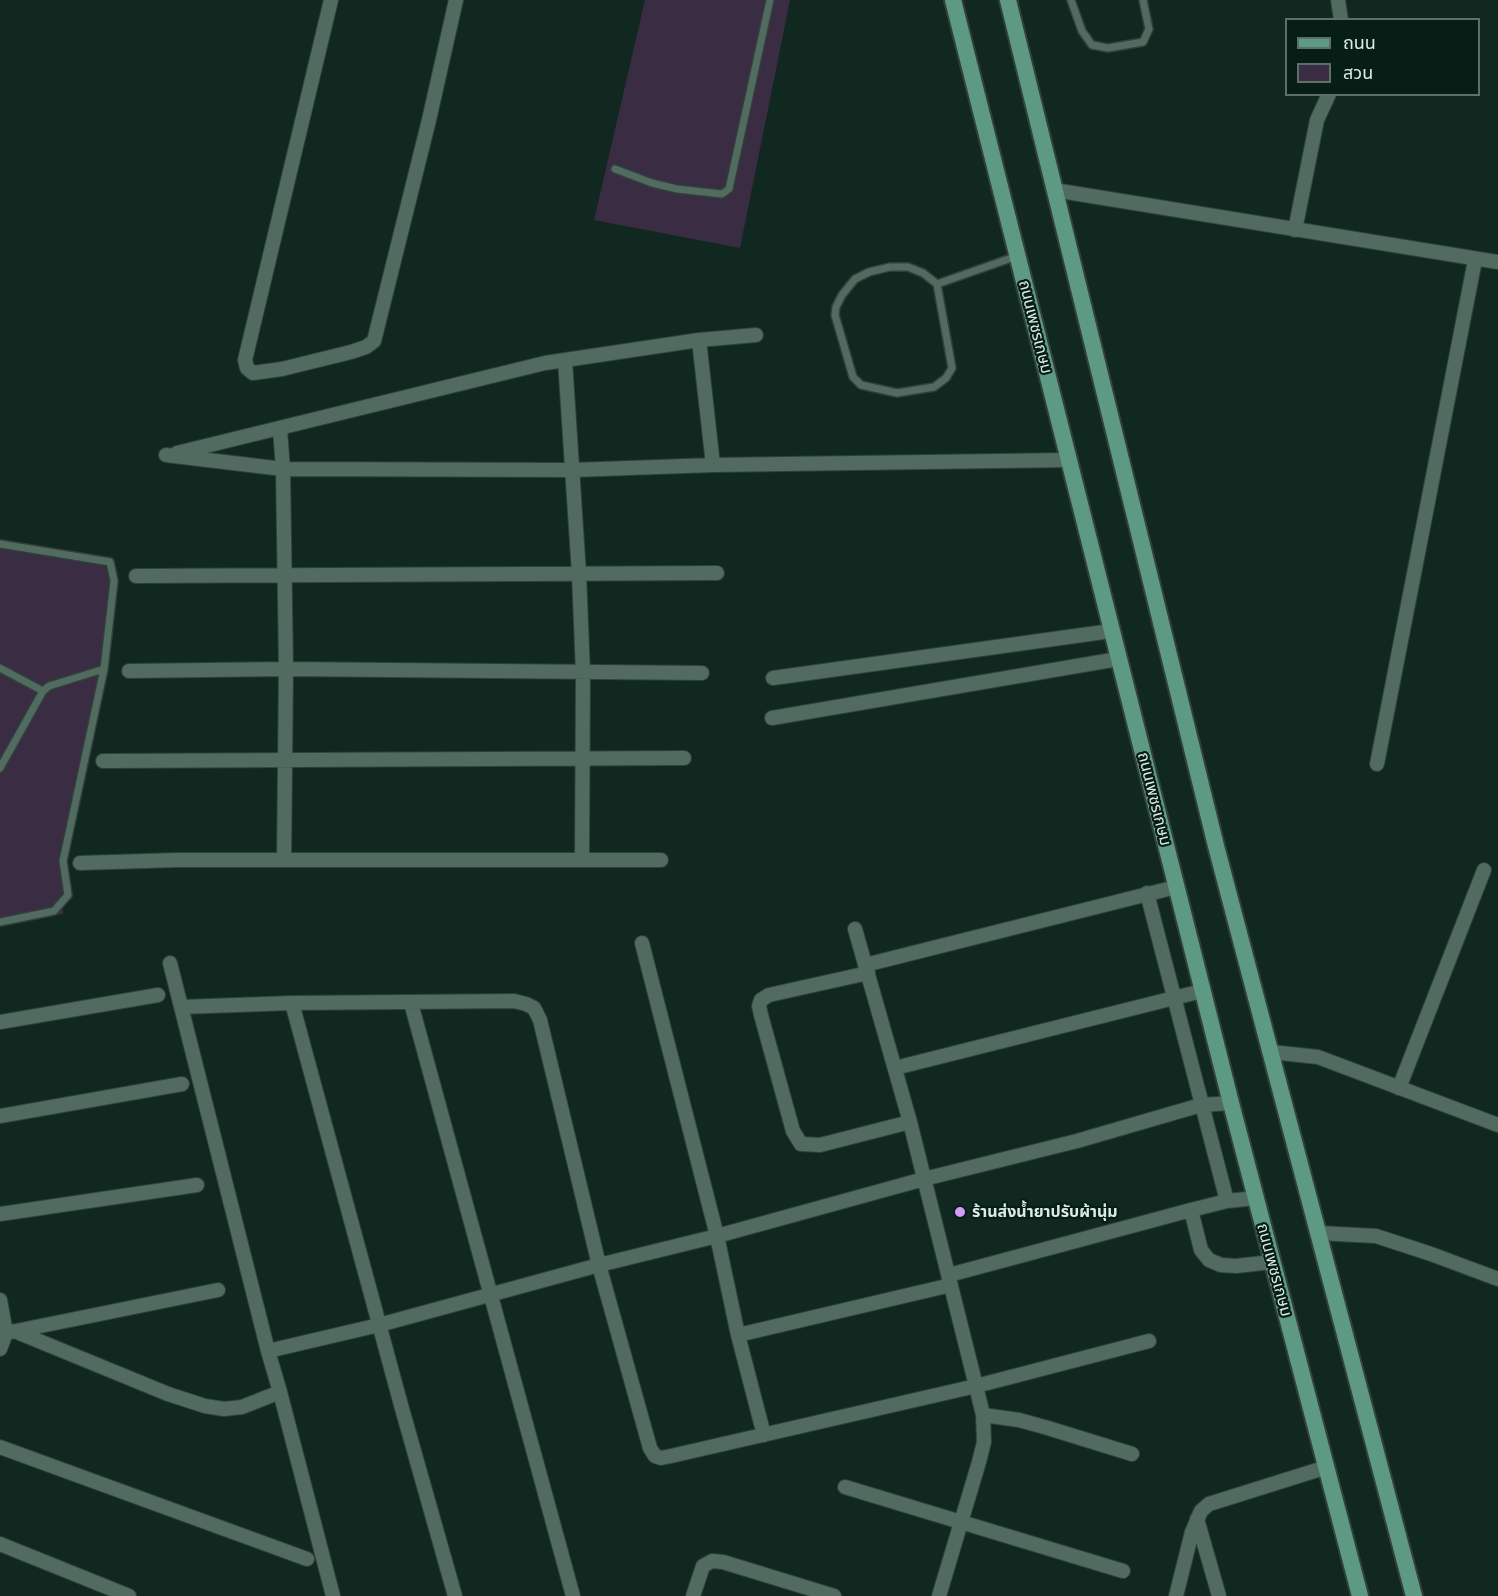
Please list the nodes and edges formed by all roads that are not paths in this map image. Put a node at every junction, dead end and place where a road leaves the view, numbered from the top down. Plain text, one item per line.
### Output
1 (331, 0) edge
2 (456, 0) edge
3 (770, 0) edge
4 (954, 0) edge
5 (1008, 0) edge
6 (1071, 0) edge
7 (1143, 0) edge
8 (1338, 0) edge
9 (1341, 18) edge
10 (1328, 96) edge
11 (615, 169) dead end
12 (1054, 190) junction
13 (1295, 230) junction
14 (1018, 256) junction
15 (1475, 260) junction
16 (1498, 262) edge
17 (937, 284) junction
18 (756, 335) dead end
19 (699, 340) junction
20 (565, 360) junction
21 (280, 429) junction
22 (1068, 460) junction
23 (713, 465) junction
24 (283, 469) junction
25 (573, 470) junction
26 (0, 544) edge
27 (717, 573) dead end
28 (579, 574) junction
29 (283, 575) junction
30 (136, 576) dead end
31 (1111, 631) junction
32 (1118, 658) junction
33 (0, 668) edge
34 (104, 669) junction
35 (286, 669) junction
36 (129, 671) dead end
37 (583, 673) junction
38 (702, 673) dead end
39 (773, 678) dead end
40 (43, 691) junction
41 (772, 718) dead end
42 (581, 758) junction
43 (684, 758) dead end
44 (284, 760) junction
45 (103, 761) dead end
46 (1377, 764) dead end
47 (0, 768) edge
48 (284, 860) junction
49 (582, 860) junction
50 (661, 860) dead end
51 (80, 863) dead end
52 (1484, 870) dead end
53 (1176, 887) junction
54 (1147, 893) junction
55 (0, 922) edge
56 (855, 929) dead end
57 (642, 944) dead end
58 (170, 963) dead end
59 (867, 969) junction
60 (1202, 991) junction
61 (158, 995) dead end
62 (1174, 998) junction
63 (292, 1003) junction
64 (411, 1004) junction
65 (181, 1007) junction
66 (0, 1022) edge
67 (1270, 1052) junction
68 (895, 1068) junction
69 (182, 1084) dead end
70 (1399, 1088) junction
71 (1231, 1103) junction
72 (1201, 1105) junction
73 (0, 1116) edge
74 (910, 1122) junction
75 (1498, 1125) edge
76 (924, 1179) junction
77 (196, 1185) dead end
78 (1256, 1198) junction
79 (1227, 1201) junction
80 (1191, 1210) junction
81 (0, 1214) edge
82 (1319, 1233) junction
83 (717, 1236) junction
84 (1272, 1262) junction
85 (599, 1265) junction
86 (1498, 1279) edge
87 (950, 1280) junction
88 (218, 1290) dead end
89 (491, 1294) junction
90 (0, 1300) edge
91 (379, 1325) junction
92 (738, 1335) junction
93 (5, 1341) edge
94 (1149, 1341) dead end
95 (268, 1351) junction
96 (976, 1386) junction
97 (280, 1392) junction
98 (983, 1415) junction
99 (764, 1435) junction
100 (0, 1447) edge
101 (1132, 1454) dead end
102 (1326, 1467) junction
103 (845, 1487) dead end
104 (1197, 1519) junction
105 (960, 1522) junction
106 (0, 1544) edge
107 (307, 1559) dead end
108 (1123, 1571) dead end
109 (129, 1596) edge
110 (333, 1596) edge
111 (455, 1596) edge
112 (573, 1596) edge
113 (693, 1596) edge
114 (834, 1596) edge
115 (939, 1596) edge
116 (1176, 1596) edge
117 (1219, 1596) edge
118 (1360, 1596) edge
119 (1414, 1596) edge

1 - 2 street
3 - 11 lane
4 - 14 main road, ถนนเพชรเกษม
5 - 12 main road
6 - 7 lane
8 - 9 street
10 - 13 street
12 - 13 street
12 - 67 main road
13 - 15 street
14 - 17 lane
14 - 22 main road, ถนนเพชรเกษม
15 - 16 street
15 - 46 street
17 - 17 lane
18 - 19 street
19 - 20 street
19 - 23 street
20 - 21 street
20 - 25 street
21 - 24 street
21 - 24 street
22 - 23 street
22 - 31 main road, ถนนเพชรเกษม
23 - 25 street
24 - 25 street
24 - 29 street
25 - 28 street
26 - 34 lane
27 - 28 street
28 - 29 street
28 - 37 street
29 - 30 street
29 - 35 street
31 - 32 main road, ถนนเพชรเกษม
31 - 39 street
32 - 41 street
32 - 53 main road, ถนนเพชรเกษม
33 - 40 lane
34 - 40 lane
34 - 55 lane
35 - 36 street
35 - 37 street
35 - 44 street
37 - 38 street
37 - 42 street
40 - 47 lane
42 - 43 street
42 - 44 street
42 - 49 street
44 - 45 street
44 - 48 street
48 - 49 street
48 - 51 street
49 - 50 street
52 - 70 street
53 - 54 street
53 - 60 main road, ถนนเพชรเกษม
54 - 59 street
54 - 62 street
56 - 59 street
57 - 83 street
58 - 65 street
59 - 68 street
59 - 74 street
60 - 62 street
60 - 71 main road, ถนนเพชรเกษม
61 - 66 street
62 - 68 street
62 - 72 street
63 - 64 street
63 - 65 street
63 - 91 street
64 - 85 street
64 - 89 street
65 - 95 street
67 - 70 street
67 - 82 main road
68 - 74 street
69 - 73 street
70 - 75 street
71 - 72 street
71 - 78 main road, ถนนเพชรเกษม
72 - 76 street
72 - 79 street
74 - 76 street
76 - 83 street
76 - 87 street
77 - 81 street
78 - 79 street
78 - 84 main road, ถนนเพชรเกษม
79 - 80 street
80 - 84 street
80 - 87 street
82 - 86 street
82 - 119 main road
83 - 85 street
83 - 92 street
84 - 102 main road, ถนนเพชรเกษม
85 - 89 street
85 - 99 street
87 - 92 street
87 - 96 street
88 - 93 street
89 - 91 street
89 - 112 street
90 - 93 street
91 - 95 street
91 - 111 street
92 - 99 street
93 - 97 street
94 - 96 street
95 - 97 street
96 - 98 street
96 - 99 street
97 - 110 street
98 - 101 street
98 - 105 street
100 - 107 street
102 - 104 street
102 - 118 main road, ถนนเพชรเกษม
103 - 105 street
104 - 116 street
104 - 117 street
105 - 108 street
105 - 115 street
106 - 109 street
113 - 114 street

